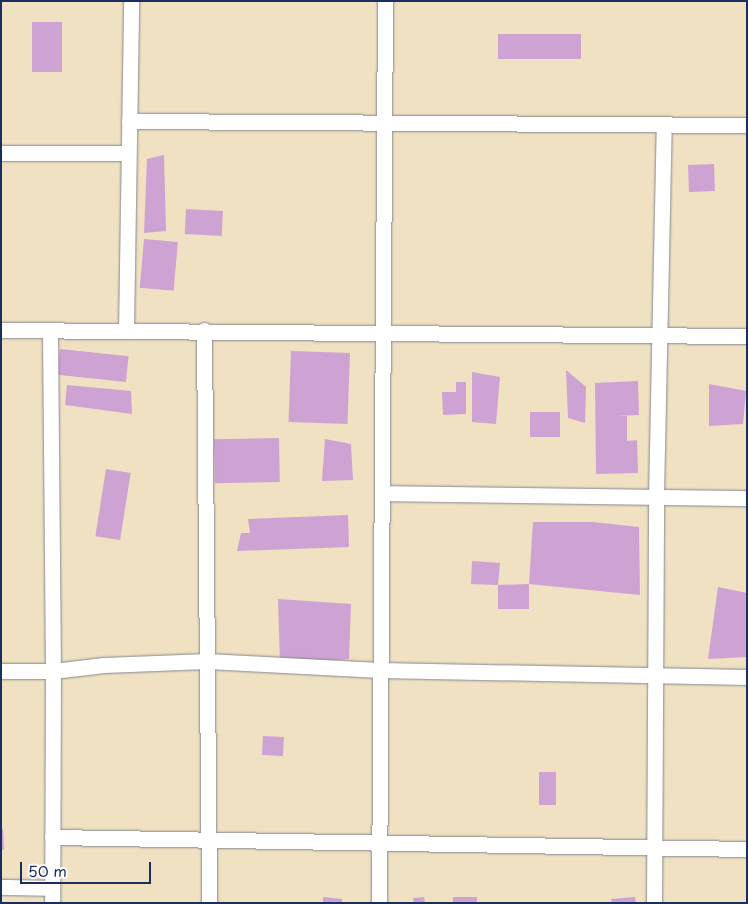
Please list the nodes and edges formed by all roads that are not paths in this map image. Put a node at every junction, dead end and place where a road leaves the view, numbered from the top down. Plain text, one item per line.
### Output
1 (131, 1) edge
2 (385, 1) edge
3 (129, 121) junction
4 (384, 122) junction
5 (664, 124) junction
6 (747, 125) edge
7 (1, 153) edge
8 (128, 153) junction
9 (1, 330) edge
10 (204, 330) junction
11 (50, 331) junction
12 (126, 331) junction
13 (383, 333) junction
14 (660, 336) junction
15 (747, 336) edge
16 (382, 493) junction
17 (656, 496) junction
18 (747, 498) edge
19 (207, 661) junction
20 (380, 670) junction
21 (1, 671) edge
22 (53, 671) junction
23 (655, 676) junction
24 (747, 677) edge
25 (52, 837) junction
26 (208, 840) junction
27 (379, 844) junction
28 (655, 847) junction
29 (747, 849) edge
30 (1, 887) edge
31 (52, 895) edge
32 (209, 903) edge
33 (379, 903) edge
34 (654, 903) edge

1 - 3 street
2 - 4 street
3 - 4 street
3 - 8 street
4 - 5 street
4 - 13 street
5 - 6 street
5 - 14 street
7 - 8 street
8 - 12 street
9 - 11 street
10 - 12 street
10 - 13 street
10 - 19 street
11 - 12 street
11 - 22 street
13 - 14 street
13 - 16 street
14 - 15 street
14 - 17 street
16 - 17 street
16 - 20 street
17 - 18 street
17 - 23 street
19 - 20 street
19 - 22 street
19 - 26 street
20 - 23 street
20 - 27 street
21 - 22 street
22 - 25 street
23 - 24 street
23 - 28 street
25 - 26 street
25 - 31 street
26 - 27 street
26 - 32 street
27 - 28 street
27 - 33 street
28 - 29 street
28 - 34 street
30 - 31 street

